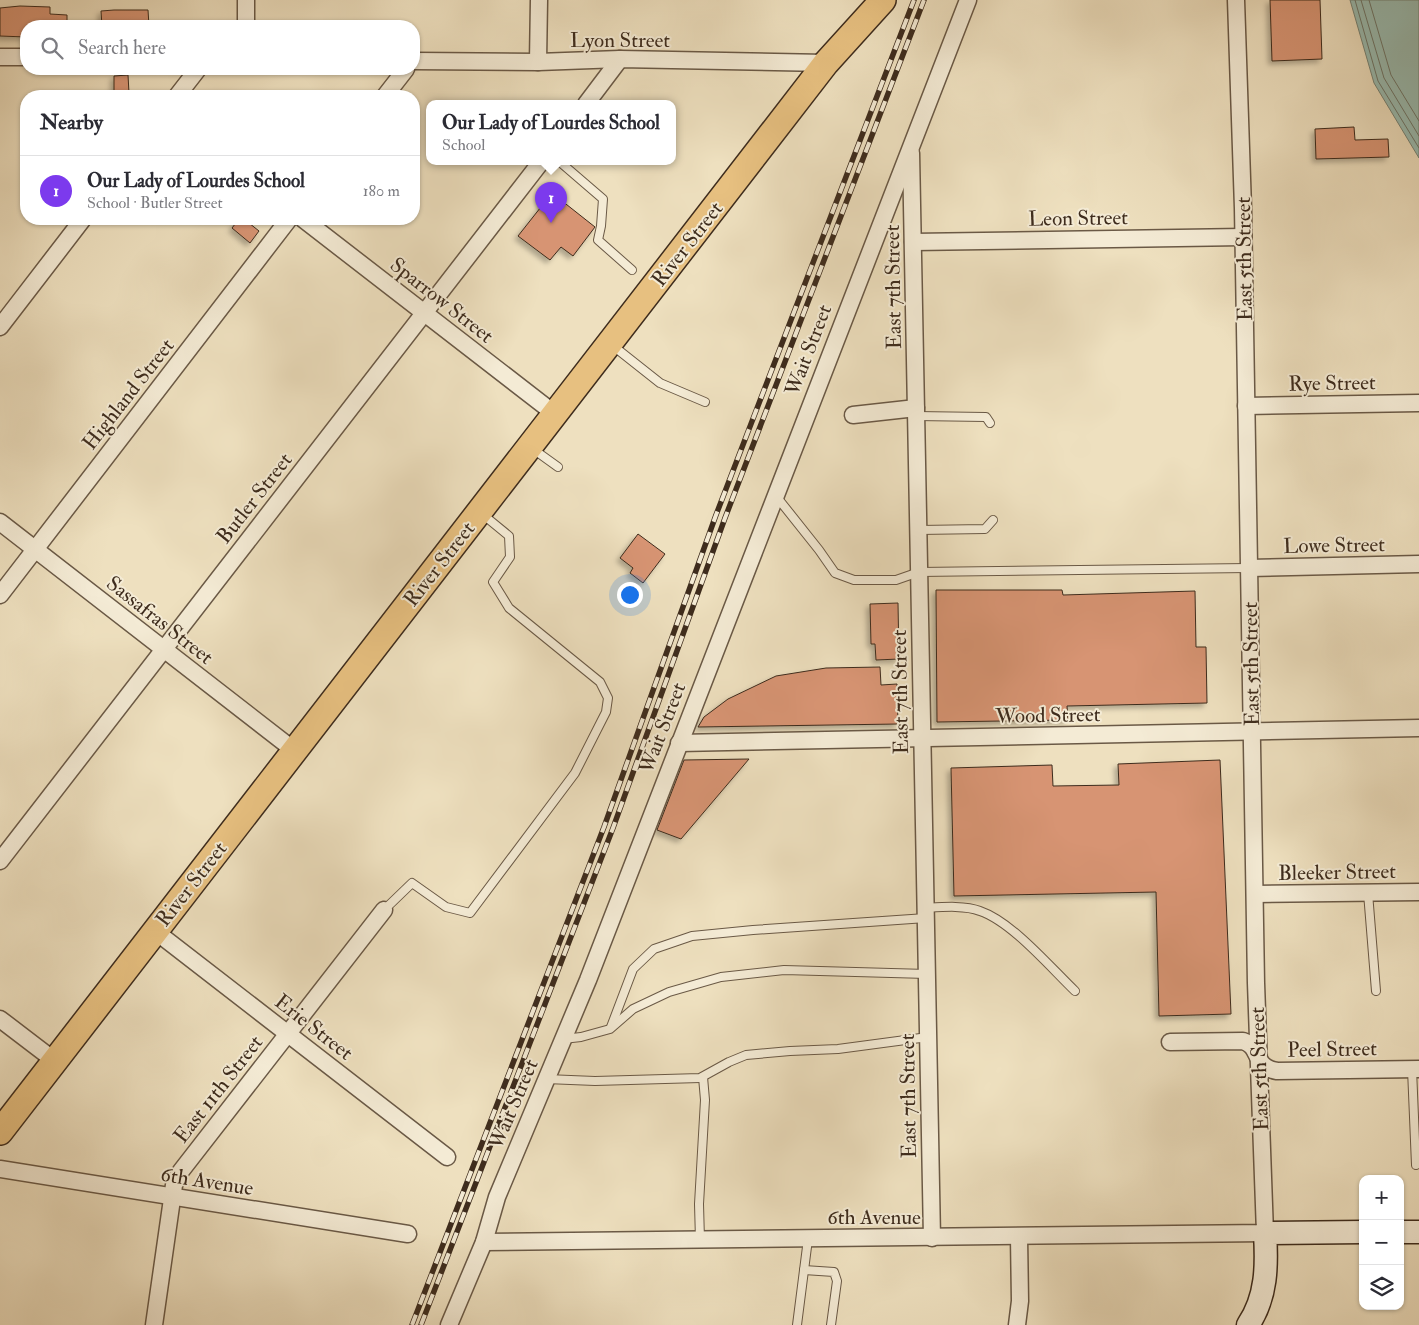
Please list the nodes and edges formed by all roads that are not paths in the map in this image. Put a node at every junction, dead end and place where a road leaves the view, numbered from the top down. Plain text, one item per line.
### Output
1 (246, 0) edge
2 (539, 0) edge
3 (883, 0) edge
4 (968, 0) edge
5 (1236, 0) edge
6 (246, 20) edge
7 (0, 57) edge
8 (20, 57) edge
9 (620, 59) junction
10 (420, 61) edge
11 (538, 62) junction
12 (826, 63) junction
13 (193, 75) edge
14 (401, 75) edge
15 (182, 90) edge
16 (390, 90) edge
17 (589, 100) edge
18 (911, 144) junction
19 (539, 165) edge
20 (563, 165) edge
21 (78, 225) edge
22 (284, 225) edge
23 (311, 225) edge
24 (1244, 236) junction
25 (913, 242) junction
26 (632, 270) dead end
27 (424, 313) junction
28 (0, 326) edge
29 (610, 343) junction
30 (705, 402) dead end
31 (1419, 403) edge
32 (1246, 406) junction
33 (916, 412) junction
34 (555, 414) junction
35 (854, 415) dead end
36 (990, 424) dead end
37 (530, 446) junction
38 (558, 467) dead end
39 (775, 495) junction
40 (480, 512) junction
41 (993, 520) dead end
42 (0, 522) edge
43 (919, 530) junction
44 (35, 549) junction
45 (1419, 564) edge
46 (1249, 568) junction
47 (919, 572) junction
48 (0, 595) edge
49 (164, 649) junction
50 (1419, 728) edge
51 (1252, 732) junction
52 (923, 739) junction
53 (679, 743) junction
54 (295, 751) junction
55 (0, 861) edge
56 (1419, 892) edge
57 (1368, 893) junction
58 (1255, 894) junction
59 (384, 910) joint
60 (926, 913) junction
61 (156, 931) junction
62 (927, 974) junction
63 (1075, 991) dead end
64 (1376, 991) dead end
65 (0, 1019) edge
66 (610, 1029) junction
67 (288, 1034) junction
68 (928, 1037) junction
69 (563, 1039) junction
70 (1170, 1042) dead end
71 (1259, 1060) junction
72 (54, 1061) junction
73 (1416, 1069) edge
74 (703, 1077) junction
75 (546, 1079) junction
76 (0, 1132) edge
77 (447, 1157) dead end
78 (1416, 1165) dead end
79 (0, 1169) edge
80 (172, 1197) junction
81 (1359, 1232) edge
82 (1404, 1232) edge
83 (1419, 1232) edge
84 (1265, 1233) junction
85 (408, 1234) dead end
86 (1019, 1236) junction
87 (932, 1238) junction
88 (808, 1239) junction
89 (700, 1240) junction
90 (484, 1242) junction
91 (804, 1270) junction
92 (154, 1325) edge
93 (449, 1325) edge
94 (797, 1325) edge
95 (831, 1325) edge
96 (1017, 1325) edge
97 (1248, 1325) edge

1 - 6 street
2 - 11 street
3 - 12 main road, River Street
4 - 18 street
5 - 24 street, East 5th Street
7 - 8 street
9 - 11 street, Lyon Street
9 - 12 street, Lyon Street
9 - 17 street
10 - 11 street, Lyon Street
12 - 29 main road, River Street
13 - 15 street
14 - 16 street
18 - 25 street, East 7th Street
18 - 39 street, Wait Street
19 - 27 street, Butler Street
20 - 26 lane
21 - 28 street
22 - 44 street, Highland Street
23 - 27 street, Sparrow Street
24 - 25 street, Leon Street
24 - 32 street, East 5th Street
25 - 33 street, East 7th Street
27 - 34 street, Sparrow Street
27 - 49 street, Butler Street
29 - 30 lane
29 - 34 main road, River Street
31 - 32 street, Rye Street
32 - 46 street, East 5th Street
33 - 35 street
33 - 36 lane
33 - 43 street, East 7th Street
34 - 37 main road, River Street
37 - 38 lane
37 - 40 main road, River Street
39 - 47 lane
39 - 53 street, Wait Street
40 - 54 main road, River Street
40 - 59 lane
41 - 43 lane
42 - 44 street, Sassafras Street
43 - 47 street, East 7th Street
44 - 48 street, Highland Street
44 - 49 street, Sassafras Street
45 - 46 street, Lowe Street
46 - 47 lane
46 - 51 street, East 5th Street
47 - 52 street, East 7th Street
49 - 54 street, Sassafras Street
49 - 55 street, Butler Street
50 - 51 street, Wood Street
51 - 52 street, Wood Street
51 - 58 street, East 5th Street
52 - 53 street, Wood Street
52 - 60 street, East 7th Street
53 - 69 street, Wait Street
54 - 61 main road, River Street
56 - 57 street, Bleeker Street
57 - 58 street, Bleeker Street
57 - 64 lane
58 - 71 street, East 5th Street
59 - 67 street, East 11th Street
60 - 62 street, East 7th Street
60 - 63 lane
60 - 66 lane
61 - 67 street, Erie Street
61 - 72 main road, River Street
62 - 66 lane
62 - 68 street, East 7th Street
65 - 72 street
66 - 69 lane
67 - 77 street, Erie Street
67 - 80 street, East 11th Street
68 - 74 lane
68 - 87 street, East 7th Street
69 - 75 street, Wait Street
70 - 71 street, Peel Street
71 - 73 street, Peel Street
71 - 84 street, East 5th Street
72 - 76 main road, River Street
73 - 78 lane
74 - 75 lane
74 - 89 lane
75 - 90 street, Wait Street
79 - 80 street, 6th Avenue
80 - 85 street, 6th Avenue
80 - 92 street, East 11th Street
81 - 84 main road
82 - 83 main road
84 - 86 street, 6th Avenue
84 - 97 main road, East 5th Street
86 - 87 street, 6th Avenue
86 - 96 street
87 - 88 street, 6th Avenue
88 - 89 street, 6th Avenue
88 - 91 lane
89 - 90 street, 6th Avenue
90 - 93 street, Wait Street
91 - 94 lane
91 - 95 lane

